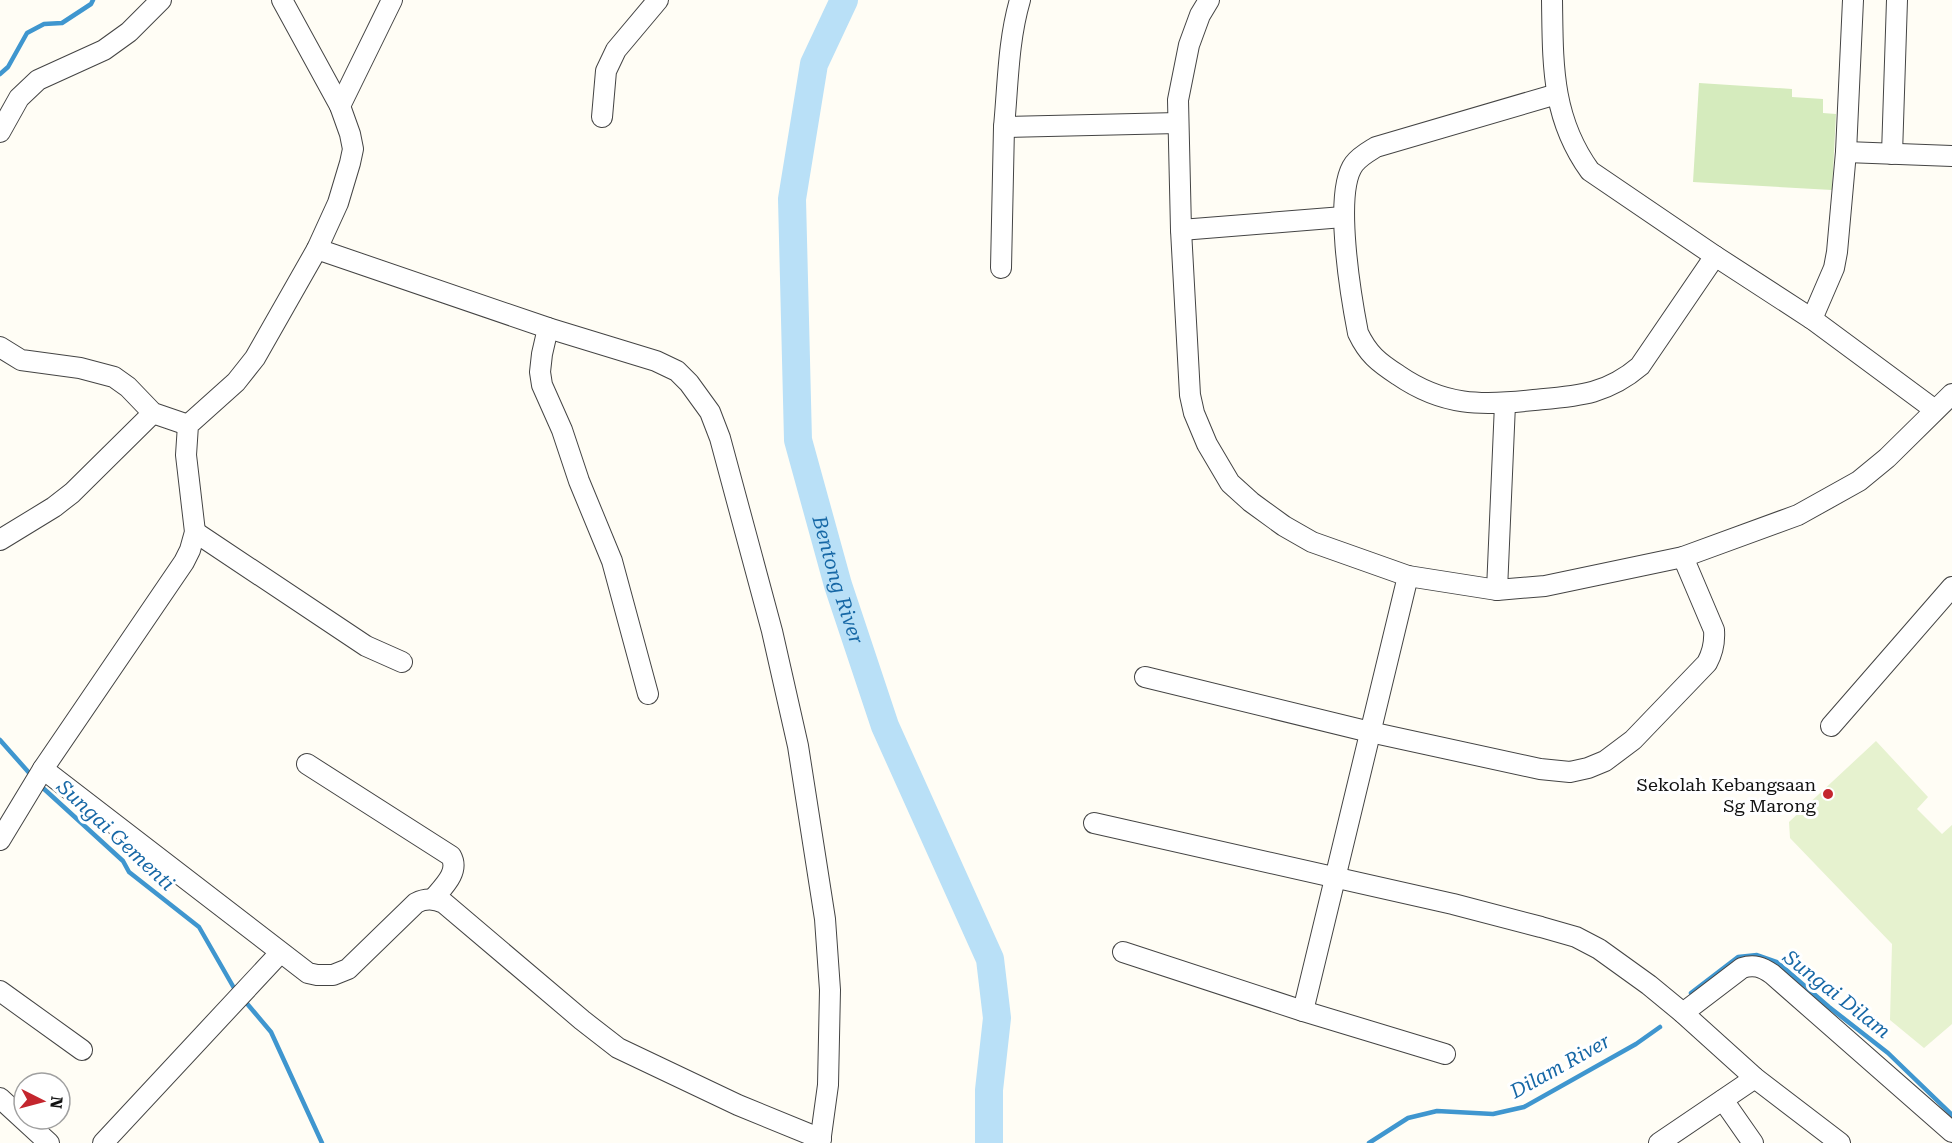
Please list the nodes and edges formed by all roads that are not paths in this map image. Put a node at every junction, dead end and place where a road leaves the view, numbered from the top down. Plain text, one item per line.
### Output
1 (161, 0) edge
2 (282, 0) edge
3 (392, 0) edge
4 (658, 0) edge
5 (1020, 0) edge
6 (1209, 0) edge
7 (1552, 0) edge
8 (1853, 0) edge
9 (1897, 0) edge
10 (1557, 94) junction
11 (340, 106) junction
12 (602, 117) dead end
13 (1178, 123) junction
14 (1004, 127) junction
15 (0, 132) edge
16 (1846, 152) junction
17 (1892, 154) junction
18 (1952, 156) edge
19 (1343, 217) junction
20 (1181, 230) junction
21 (317, 249) junction
22 (1715, 256) junction
23 (1000, 268) dead end
24 (1812, 319) junction
25 (548, 328) junction
26 (0, 347) edge
27 (1946, 403) edge
28 (1505, 404) junction
29 (153, 413) junction
30 (188, 425) junction
31 (195, 532) junction
32 (0, 540) edge
33 (1683, 557) junction
34 (1408, 576) junction
35 (1952, 587) edge
36 (1497, 590) junction
37 (402, 662) dead end
38 (1145, 677) dead end
39 (648, 694) dead end
40 (1831, 726) dead end
41 (1370, 732) junction
42 (307, 764) dead end
43 (43, 770) junction
44 (1094, 823) dead end
45 (0, 840) edge
46 (1335, 877) junction
47 (433, 899) junction
48 (1123, 952) dead end
49 (280, 953) junction
50 (0, 992) edge
51 (1303, 1011) junction
52 (1683, 1013) junction
53 (82, 1050) dead end
54 (1445, 1054) dead end
55 (1755, 1078) junction
56 (0, 1098) edge
57 (1723, 1100) junction
58 (1952, 1132) edge
59 (820, 1141) edge
60 (48, 1143) edge
61 (103, 1143) edge
62 (1659, 1143) edge
63 (1753, 1143) edge
64 (1840, 1143) edge

1 - 15 street
2 - 11 street
3 - 11 street
4 - 12 street
5 - 14 street
6 - 13 street
7 - 10 street
8 - 16 street
9 - 17 street
10 - 19 street
10 - 22 street
11 - 21 street
13 - 14 street
13 - 20 street
14 - 23 street
16 - 17 street
16 - 24 street
17 - 18 street
19 - 20 street
19 - 28 street
20 - 34 street
21 - 25 street
21 - 30 street
22 - 24 street
22 - 28 street
24 - 27 street
25 - 39 street
25 - 59 street
26 - 29 street
27 - 33 street
28 - 36 street
29 - 30 street
29 - 32 street
30 - 31 street
31 - 37 street
31 - 43 street
33 - 36 street
33 - 41 street
34 - 36 street
34 - 41 street
35 - 40 street
38 - 41 street
41 - 46 street
42 - 47 street
43 - 45 street
43 - 49 street
44 - 46 street
46 - 51 street
46 - 52 street
47 - 49 street
47 - 59 street
48 - 51 street
49 - 61 street
50 - 53 street
51 - 54 street
52 - 55 street
52 - 58 street
55 - 57 street
55 - 64 street
56 - 60 street
57 - 62 street
57 - 63 street

